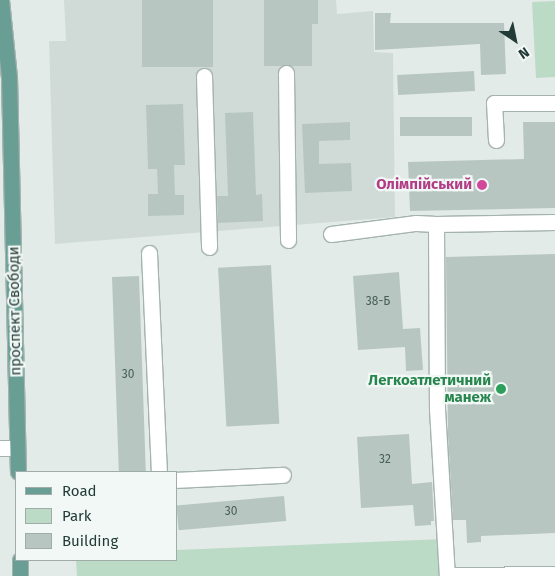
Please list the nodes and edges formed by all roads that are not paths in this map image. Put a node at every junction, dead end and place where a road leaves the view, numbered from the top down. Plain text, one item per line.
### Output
1 (0, 0) edge
2 (286, 73) dead end
3 (4, 76) edge
4 (204, 76) dead end
5 (555, 103) edge
6 (496, 140) dead end
7 (555, 222) edge
8 (436, 224) junction
9 (331, 234) dead end
10 (288, 240) dead end
11 (208, 247) dead end
12 (149, 253) dead end
13 (0, 448) edge
14 (17, 448) junction
15 (18, 471) edge
16 (159, 471) edge
17 (283, 475) dead end
18 (178, 480) edge
19 (20, 561) edge
20 (555, 574) edge
21 (20, 576) edge

1 - 3 main road, проспект Свободи
2 - 10 lane
3 - 14 main road, проспект Свободи
4 - 11 lane
5 - 6 lane
7 - 8 lane
8 - 9 lane
8 - 20 lane
12 - 16 lane
13 - 14 lane
14 - 15 main road, проспект Свободи
17 - 18 lane
19 - 21 main road

